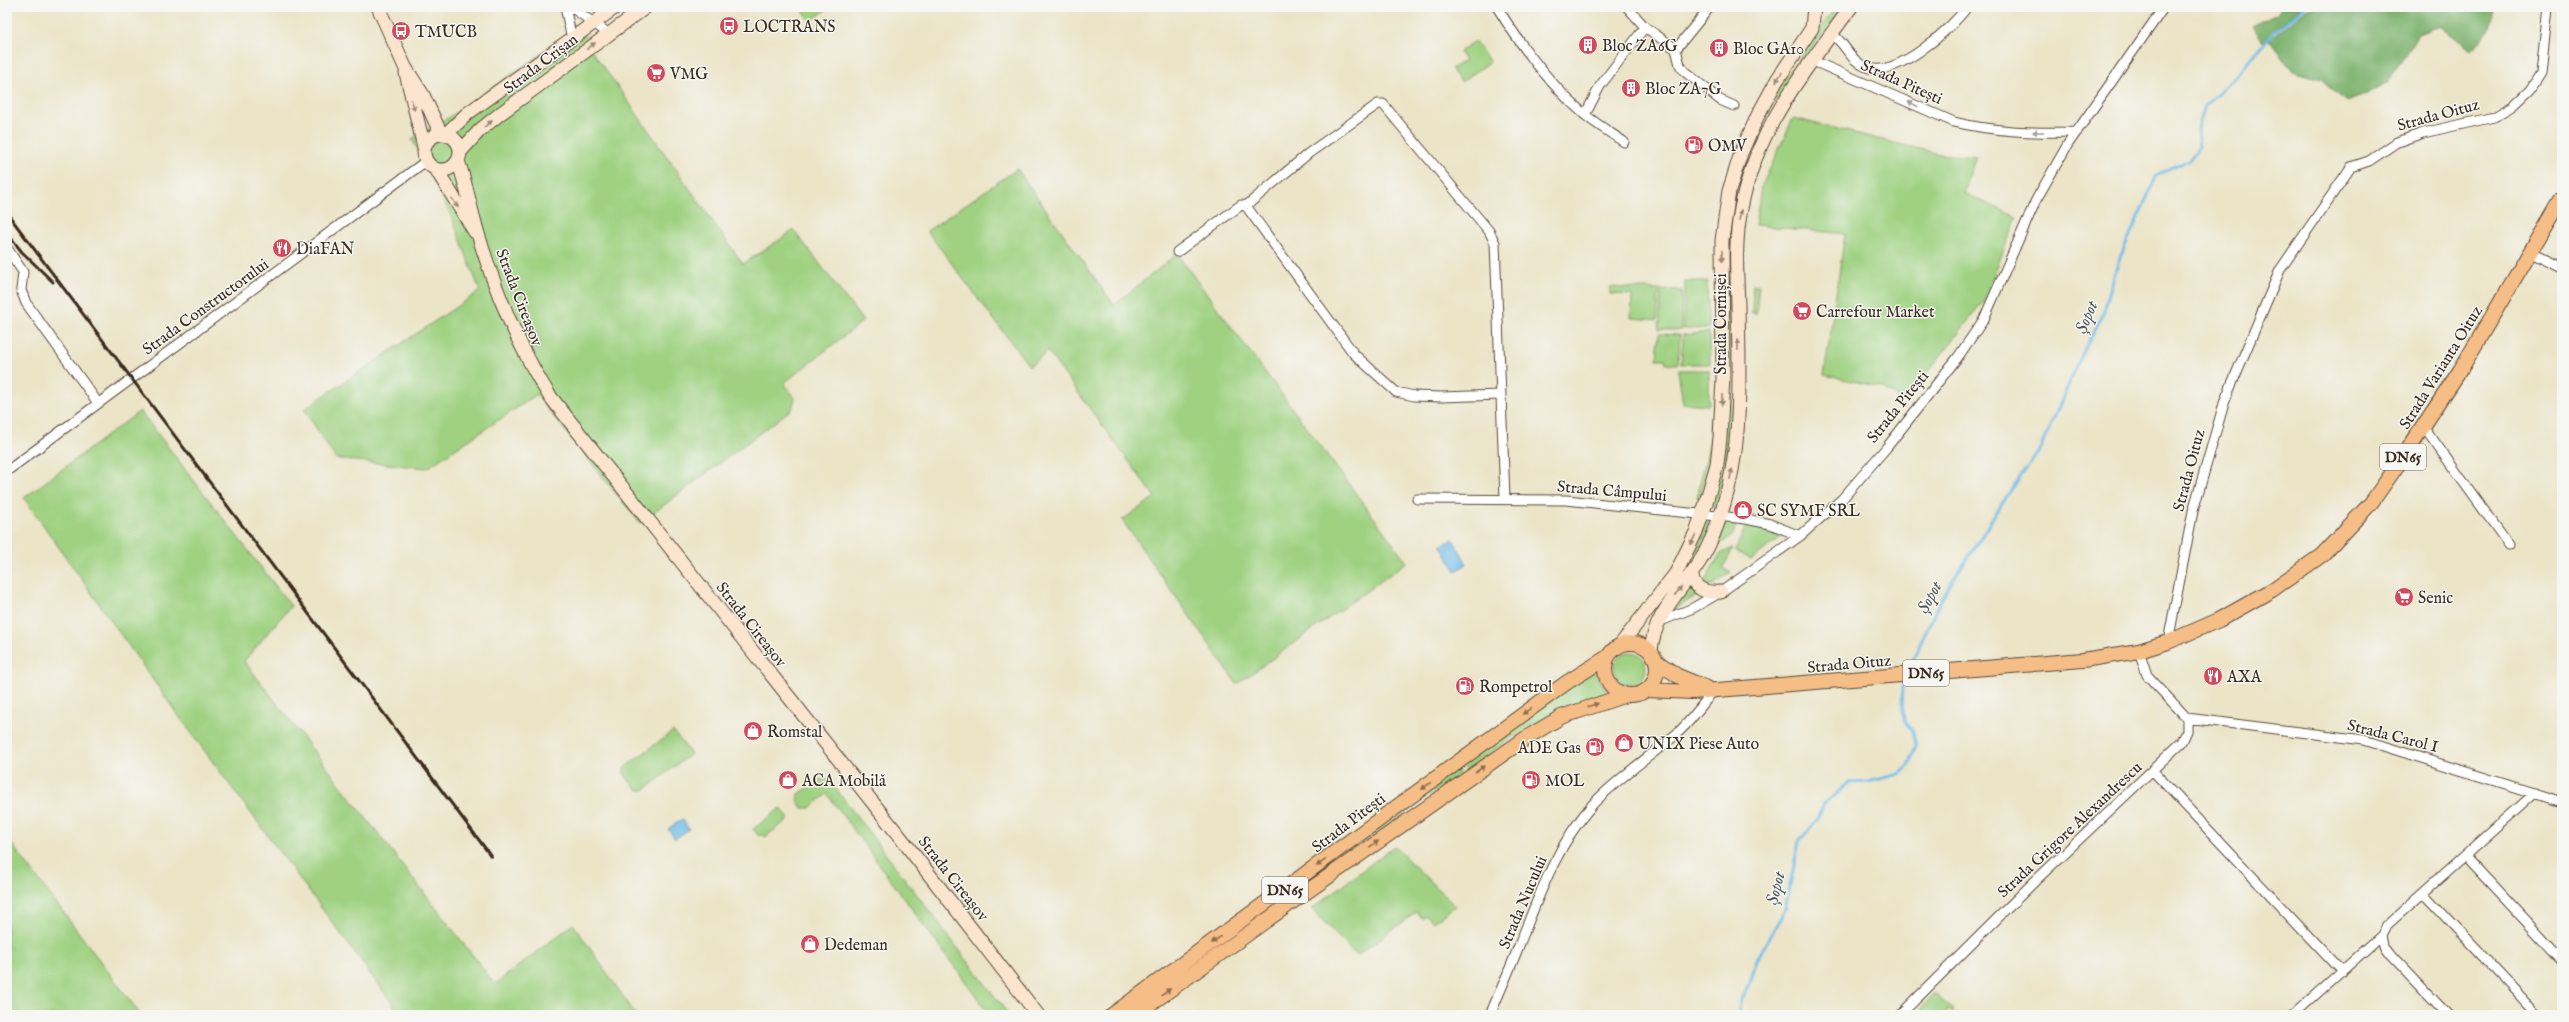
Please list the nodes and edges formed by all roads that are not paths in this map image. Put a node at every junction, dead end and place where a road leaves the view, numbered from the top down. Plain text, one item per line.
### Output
1 (378, 7) edge
2 (565, 7) edge
3 (571, 7) edge
4 (616, 7) edge
5 (646, 7) edge
6 (1497, 7) edge
7 (1627, 7) edge
8 (1710, 7) edge
9 (1814, 7) edge
10 (1851, 7) edge
11 (1967, 7) edge
12 (2164, 7) edge
13 (2548, 7) edge
14 (595, 22) junction
15 (1645, 27) junction
16 (608, 33) junction
17 (1832, 34) junction
18 (572, 38) junction
19 (1676, 49) junction
20 (1811, 60) junction
21 (405, 67) junction
22 (1765, 101) junction
23 (1734, 106) dead end
24 (1779, 109) junction
25 (1585, 115) junction
26 (2077, 132) junction
27 (444, 134) junction
28 (1624, 142) dead end
29 (424, 147) junction
30 (459, 156) junction
31 (1738, 163) junction
32 (431, 165) junction
33 (1752, 169) junction
34 (2562, 198) edge
35 (1246, 206) junction
36 (479, 237) junction
37 (7, 248) edge
38 (1177, 252) dead end
39 (2529, 252) junction
40 (2562, 268) edge
41 (1501, 395) junction
42 (98, 403) junction
43 (2423, 426) junction
44 (7, 471) edge
45 (1505, 498) junction
46 (1417, 499) dead end
47 (1703, 514) junction
48 (1720, 515) junction
49 (1800, 536) junction
50 (2509, 545) dead end
51 (1691, 574) junction
52 (1721, 592) junction
53 (1656, 623) junction
54 (2168, 642) junction
55 (1621, 644) junction
56 (2139, 652) junction
57 (1653, 656) junction
58 (1606, 658) junction
59 (1647, 690) junction
60 (1714, 690) junction
61 (1626, 695) junction
62 (2187, 718) junction
63 (2153, 771) junction
64 (2535, 793) junction
65 (2562, 802) edge
66 (2465, 856) junction
67 (2423, 893) junction
68 (1280, 901) junction
69 (2382, 935) junction
70 (2562, 960) edge
71 (2342, 972) junction
72 (1039, 1013) edge
73 (1112, 1015) edge
74 (1135, 1015) edge
75 (1490, 1015) edge
76 (1900, 1015) edge
77 (2293, 1015) edge
78 (2448, 1015) edge
79 (2538, 1015) edge

1 - 21 main road
2 - 18 street
3 - 14 street
4 - 14 main road, Strada Crișan
5 - 16 main road, Strada Crișan
6 - 25 street
7 - 15 street
8 - 19 street
9 -> 22 main road, Strada Cornișei
10 - 17 main road, Strada Cornișei
11 - 17 street
12 - 26 street, Strada Pitești
13 - 54 street, Strada Oituz
14 - 16 street
14 - 18 main road, Strada Crișan
15 - 19 street
15 - 25 street
30 -> 16 main road, Strada Crișan
17 - 20 main road, Strada Cornișei
18 - 27 main road, Strada Crișan
19 - 23 street
20 - 24 main road, Strada Cornișei
26 -> 20 street, Strada Pitești
21 - 27 main road
21 -> 29 main road
22 - 24 main road
22 - 31 main road, Strada Cornișei
24 - 33 main road, Strada Cornișei
25 - 28 street
26 - 49 street, Strada Pitești
27 - 29 main road
27 - 30 main road
29 - 32 main road
30 - 32 main road
30 - 36 main road, Strada Cireașov
31 - 33 main road
31 -> 47 main road, Strada Cornișei
32 -> 36 main road, Strada Cireașov
32 - 42 street, Strada Constructorului
48 -> 33 main road, Strada Cornișei
34 - 39 main road, Strada Varianta Oituz / DN65
35 - 38 street
35 - 41 street
35 - 41 street
36 - 72 main road, Strada Cireașov
37 - 42 street
39 - 40 street
39 - 43 main road, Strada Varianta Oituz / DN65
41 - 45 street
42 - 44 street, Strada Constructorului
43 - 50 street
43 - 54 main road, Strada Varianta Oituz / DN65
45 - 46 street, Strada Câmpului
45 - 47 street, Strada Câmpului
47 - 48 street, Strada Câmpului
47 -> 55 main road, Strada Cornișei
48 - 49 street, Strada Câmpului
48 - 51 main road, Strada Cornișei
49 - 52 street, Strada Pitești
51 - 52 main road
53 -> 51 main road, Strada Cornișei
52 - 53 street, Strada Pitești
53 - 57 main road, Strada Cornișei
54 - 56 main road, Strada Oituz / DN65
55 - 57 main road
55 - 58 main road
56 - 60 main road, Strada Oituz / DN65
56 - 62 street
57 - 59 main road
57 - 60 main road, Strada Oituz / DN65
58 - 61 main road
58 -> 68 main road, Strada Pitești / DN65
59 - 60 main road, Strada Oituz / DN65
59 - 61 main road
60 - 75 street, Strada Nucului
68 -> 61 main road, Strada Pitești / DN65
62 - 63 street, Strada Grigore Alexandrescu
62 - 64 street, Strada Carol I
63 - 71 street
63 - 76 street, Strada Grigore Alexandrescu
64 - 65 street, Strada Carol I
64 - 66 street
66 - 67 street
66 - 70 street
67 - 69 street
67 - 79 street
68 -> 73 main road, Strada Pitești / DN65
74 -> 68 main road, Strada Pitești / DN65
69 - 71 street
69 - 78 street
71 - 77 street

